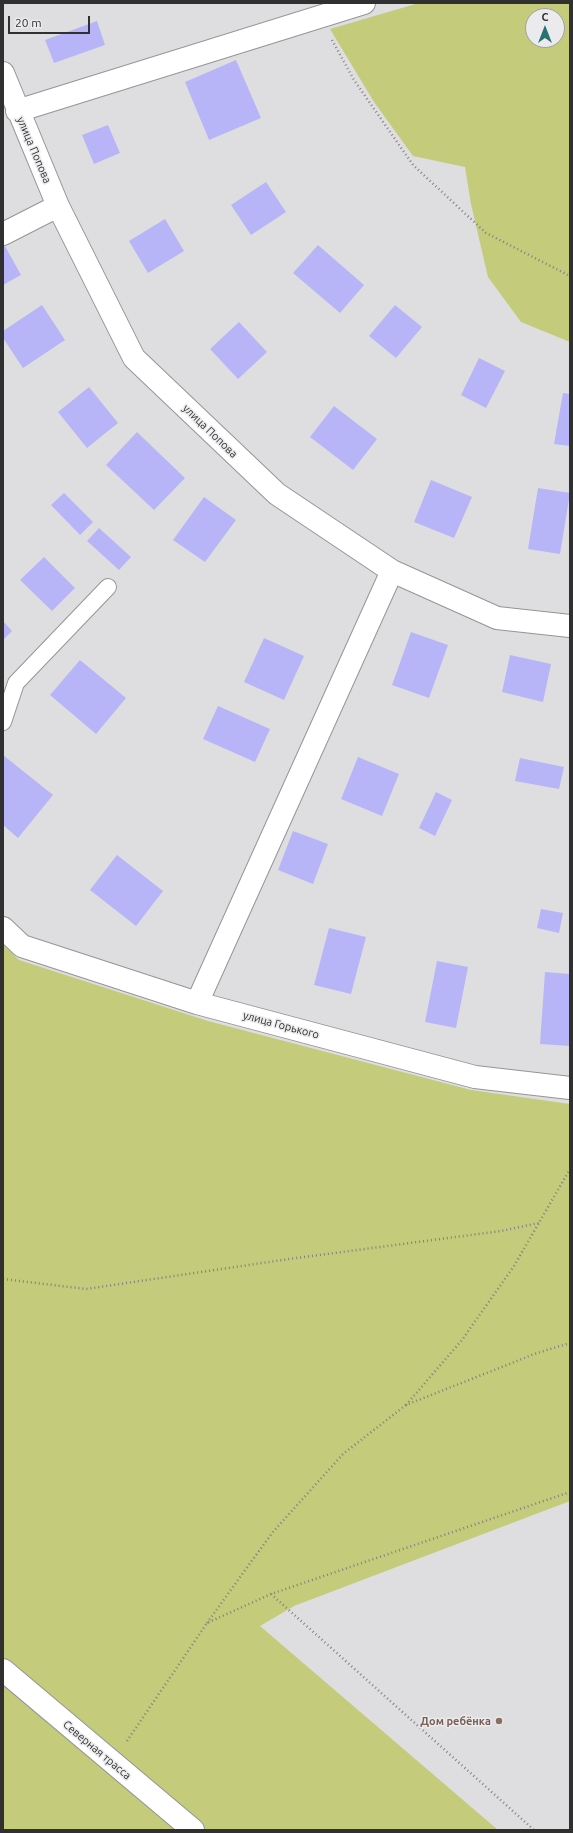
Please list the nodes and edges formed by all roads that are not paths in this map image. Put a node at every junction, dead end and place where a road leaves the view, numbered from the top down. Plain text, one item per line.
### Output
1 (364, 3) edge
2 (3, 73) edge
3 (17, 110) junction
4 (58, 206) junction
5 (3, 234) edge
6 (392, 571) junction
7 (108, 587) dead end
8 (570, 626) edge
9 (3, 722) edge
10 (3, 928) edge
11 (197, 1002) junction
12 (570, 1088) edge
13 (3, 1670) edge
14 (193, 1830) edge

1 - 3 street
2 - 3 street, улица Попова
3 - 4 street, улица Попова
4 - 5 street
4 - 6 street, улица Попова
6 - 8 street, улица Попова
6 - 11 street
7 - 9 lane
10 - 11 street, улица Горького
11 - 12 street, улица Горького
13 - 14 street, Северная трасса

